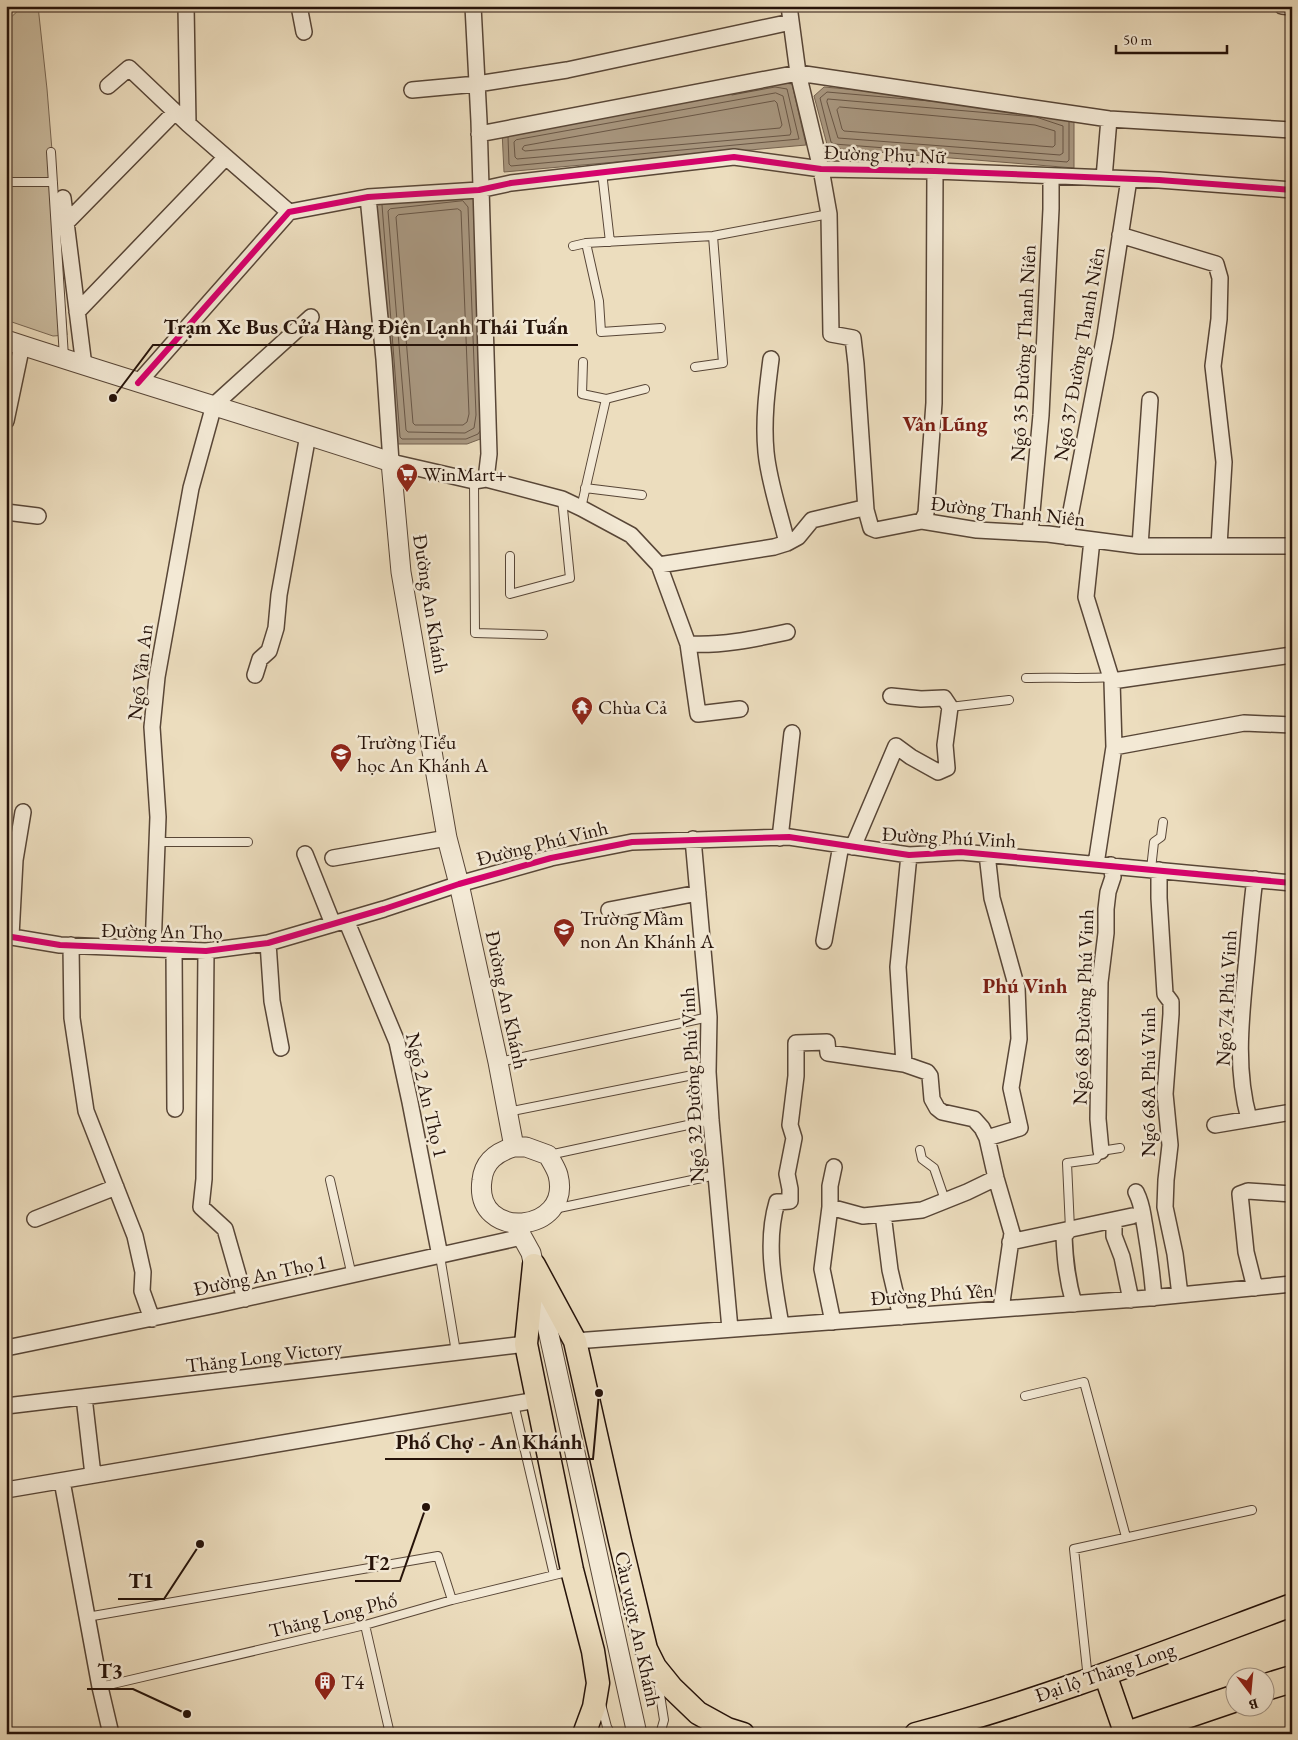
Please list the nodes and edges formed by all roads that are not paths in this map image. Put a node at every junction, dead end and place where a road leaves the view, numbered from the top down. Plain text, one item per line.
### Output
1 (186, 6) edge
2 (299, 6) edge
3 (473, 6) edge
4 (789, 6) edge
5 (1282, 6) edge
6 (1292, 7) edge
7 (791, 22) junction
8 (304, 32) dead end
9 (798, 73) junction
10 (477, 84) junction
11 (108, 86) dead end
12 (412, 90) dead end
13 (175, 112) junction
14 (1109, 119) junction
15 (188, 124) junction
16 (1292, 130) edge
17 (479, 134) junction
18 (51, 152) dead end
19 (226, 157) junction
20 (821, 169) junction
21 (935, 171) junction
22 (602, 172) junction
23 (1051, 176) junction
24 (1104, 178) junction
25 (1129, 179) junction
26 (6, 182) edge
27 (52, 182) junction
28 (479, 190) junction
29 (1292, 190) edge
30 (368, 197) junction
31 (63, 198) dead end
32 (289, 212) junction
33 (829, 214) junction
34 (65, 224) junction
35 (1120, 235) junction
36 (713, 236) junction
37 (610, 242) junction
38 (586, 243) junction
39 (573, 246) dead end
40 (77, 312) junction
41 (311, 317) dead end
42 (661, 328) dead end
43 (14, 343) edge
44 (65, 359) junction
45 (771, 359) dead end
46 (583, 362) dead end
47 (84, 366) junction
48 (695, 367) dead end
49 (138, 383) junction
50 (645, 389) dead end
51 (606, 399) junction
52 (1150, 400) dead end
53 (214, 405) junction
54 (6, 421) edge
55 (308, 434) junction
56 (390, 462) junction
57 (480, 480) junction
58 (585, 488) junction
59 (642, 496) dead end
60 (562, 499) junction
61 (581, 508) junction
62 (866, 510) junction
63 (6, 512) edge
64 (38, 516) dead end
65 (922, 521) junction
66 (1030, 533) junction
67 (1066, 536) junction
68 (1092, 540) junction
69 (787, 543) junction
70 (1140, 546) junction
71 (1219, 546) junction
72 (1292, 546) edge
73 (510, 556) dead end
74 (659, 565) junction
75 (787, 632) dead end
76 (543, 635) dead end
77 (688, 644) junction
78 (1292, 654) edge
79 (255, 675) dead end
80 (1026, 678) dead end
81 (1112, 679) junction
82 (891, 696) dead end
83 (1009, 700) dead end
84 (950, 707) junction
85 (740, 708) dead end
86 (1292, 725) edge
87 (792, 733) dead end
88 (1114, 747) junction
89 (23, 812) dead end
90 (1163, 822) dead end
91 (447, 838) junction
92 (780, 838) junction
93 (693, 839) junction
94 (157, 842) junction
95 (248, 842) dead end
96 (847, 846) junction
97 (305, 854) dead end
98 (987, 854) junction
99 (909, 856) junction
100 (332, 858) dead end
101 (1104, 865) junction
102 (1155, 869) junction
103 (1255, 879) junction
104 (1292, 883) edge
105 (459, 884) junction
106 (698, 894) junction
107 (608, 910) dead end
108 (339, 922) junction
109 (9, 936) edge
110 (824, 941) dead end
111 (268, 943) junction
112 (71, 945) junction
113 (153, 949) junction
114 (174, 950) junction
115 (206, 951) junction
116 (710, 1017) junction
117 (281, 1048) dead end
118 (498, 1062) junction
119 (904, 1064) junction
120 (708, 1072) junction
121 (175, 1109) dead end
122 (507, 1112) junction
123 (1292, 1112) edge
124 (1249, 1119) junction
125 (711, 1120) junction
126 (1215, 1125) dead end
127 (987, 1138) junction
128 (514, 1147) junction
129 (1120, 1148) dead end
130 (920, 1150) dead end
131 (1101, 1151) junction
132 (548, 1155) junction
133 (834, 1167) dead end
134 (716, 1175) junction
135 (996, 1178) junction
136 (330, 1180) dead end
137 (116, 1187) junction
138 (1136, 1192) dead end
139 (1292, 1194) edge
140 (946, 1200) junction
141 (830, 1207) junction
142 (883, 1214) junction
143 (544, 1215) junction
144 (1132, 1216) dead end
145 (35, 1218) dead end
146 (1114, 1220) junction
147 (518, 1230) junction
148 (1070, 1230) junction
149 (1010, 1242) junction
150 (440, 1256) junction
151 (533, 1259) junction
152 (352, 1276) junction
153 (1292, 1284) edge
154 (1255, 1288) junction
155 (1180, 1295) junction
156 (1154, 1298) junction
157 (245, 1299) junction
158 (1131, 1300) junction
159 (1074, 1304) junction
160 (1001, 1309) junction
161 (901, 1316) junction
162 (152, 1318) junction
163 (833, 1322) junction
164 (781, 1325) junction
165 (730, 1329) junction
166 (575, 1341) junction
167 (526, 1344) junction
168 (6, 1348) edge
169 (456, 1352) junction
170 (1025, 1396) dead end
171 (84, 1397) junction
172 (537, 1400) junction
173 (514, 1404) junction
174 (6, 1406) edge
175 (93, 1475) junction
176 (62, 1481) junction
177 (6, 1490) edge
178 (1252, 1510) dead end
179 (1126, 1537) junction
180 (564, 1572) junction
181 (452, 1600) junction
182 (1292, 1604) edge
183 (88, 1617) junction
184 (365, 1625) junction
185 (656, 1667) junction
186 (1096, 1677) junction
187 (1292, 1678) edge
188 (598, 1683) junction
189 (1276, 1684) edge
190 (100, 1687) junction
191 (1226, 1701) edge
192 (1127, 1731) edge
193 (111, 1734) edge
194 (390, 1734) edge
195 (584, 1734) edge
196 (611, 1734) edge
197 (637, 1734) edge
198 (660, 1734) edge
199 (743, 1734) edge
200 (916, 1734) edge

1 - 15 street
2 - 8 street
3 - 10 street
4 - 7 street
5 - 6 street
7 - 9 street
7 - 10 street
9 - 14 street
9 - 17 street
9 - 20 street
10 - 12 street
10 - 17 street
11 - 13 street
13 - 15 street
13 - 34 street
14 - 16 street
14 - 24 street
15 - 19 street
17 - 28 street
18 - 27 lane
19 - 32 street
19 - 40 street
20 - 21 street, Đường Phụ Nữ
20 - 22 street, Đường Phụ Nữ
20 - 33 street
21 - 23 street, Đường Phụ Nữ
21 - 65 street
22 - 28 street, Đường Phụ Nữ
22 - 37 lane
23 - 24 street, Đường Phụ Nữ
23 - 66 street, Ngõ 35 Đường Thanh Niên
24 - 25 street, Đường Phụ Nữ
25 - 29 street, Đường Phụ Nữ
25 - 35 street, Ngõ 37 Đường Thanh Niên
26 - 27 lane
27 - 44 lane
28 - 30 street, Đường Phụ Nữ
28 - 57 street
30 - 32 street, Đường Phụ Nữ
30 - 56 street
31 - 34 street
32 - 49 street
33 - 36 lane
33 - 62 street
34 - 40 street
35 - 67 street, Ngõ 37 Đường Thanh Niên
35 - 71 street
36 - 37 lane
36 - 48 lane
37 - 38 lane
38 - 39 lane
38 - 42 lane
40 - 47 street
41 - 53 street
43 - 44 street
43 - 54 street
44 - 47 street
45 - 69 street
46 - 51 lane
47 - 49 street
49 - 53 street
50 - 51 lane
51 - 58 lane
52 - 70 street
53 - 55 street
53 - 94 street, Ngõ Vân An
55 - 56 street
55 - 79 street
56 - 57 street
56 - 91 street, Đường An Khánh
57 - 60 street
57 - 76 lane
58 - 59 lane
58 - 61 lane
60 - 61 street
60 - 73 lane
61 - 74 street
62 - 65 street, Đường Thanh Niên
62 - 69 street
63 - 64 street
65 - 66 street, Đường Thanh Niên
66 - 67 street, Đường Thanh Niên
67 - 68 street, Đường Thanh Niên
68 - 70 street, Đường Thanh Niên
68 - 81 street, Ngõ 68 Đường Phú Vinh
69 - 74 street
70 - 71 street, Đường Thanh Niên
71 - 72 street, Đường Thanh Niên
74 - 77 street
75 - 77 street
77 - 85 street
78 - 81 street
80 - 81 lane
81 - 88 street, Ngõ 68 Đường Phú Vinh
82 - 84 street
83 - 84 lane
84 - 96 street
86 - 88 street
87 - 92 street
88 - 101 street, Ngõ 68 Đường Phú Vinh
89 - 109 street
90 - 102 lane
91 - 100 street
91 - 105 street, Đường An Khánh
92 - 93 street, Đường Phú Vinh
92 - 96 street, Đường Phú Vinh
93 - 105 street, Đường Phú Vinh
93 - 106 street, Ngõ 32 Đường Phú Vinh
94 - 95 lane
94 - 113 street, Ngõ Vân An
96 - 99 street, Đường Phú Vinh
96 - 110 street
97 - 108 street, Ngõ 2 An Thọ 1
98 - 99 street, Đường Phú Vinh
98 - 101 street, Đường Phú Vinh
98 - 127 street
99 - 119 street
101 - 102 street, Đường Phú Vinh
101 - 131 street, Ngõ 68 Đường Phú Vinh
102 - 103 street, Đường Phú Vinh
102 - 155 street, Ngõ 68A Phú Vinh
103 - 104 street, Đường Phú Vinh
103 - 124 street, Ngõ 74 Phú Vinh
105 - 108 street, Đường An Thọ
105 - 118 street, Đường An Khánh
106 - 107 street
106 - 116 street, Ngõ 32 Đường Phú Vinh
108 - 111 street, Đường An Thọ
108 - 150 street, Ngõ 2 An Thọ 1
109 - 112 street, Đường An Thọ
111 - 115 street, Đường An Thọ
111 - 117 street
112 - 113 street, Đường An Thọ
112 - 137 street
113 - 114 street, Đường An Thọ
114 - 115 street, Đường An Thọ
114 - 121 street
115 - 157 street
116 - 118 lane
116 - 120 street, Ngõ 32 Đường Phú Vinh
118 - 122 street, Đường An Khánh
119 - 127 street
119 - 164 street
120 - 122 lane
120 - 125 street, Ngõ 32 Đường Phú Vinh
122 - 128 street, Đường An Khánh
123 - 124 street
124 - 126 street
125 - 132 lane
125 - 134 street, Ngõ 32 Đường Phú Vinh
127 - 135 street
128 - 132 street
128 - 147 street
129 - 131 lane
130 - 140 lane
131 - 148 lane
132 - 143 street
133 - 141 street
134 - 143 lane
134 - 165 street, Ngõ 32 Đường Phú Vinh
135 - 140 street
135 - 149 street
136 - 152 lane
137 - 145 street
137 - 162 street
138 - 156 street
139 - 154 street
140 - 142 street
141 - 142 street
141 - 163 street
142 - 161 street
143 - 147 street
143 - 151 street
144 - 146 street
146 - 148 street
146 - 158 street
147 - 150 street, Đường An Thọ 1
147 - 151 street
148 - 149 street
148 - 159 street
149 - 160 street
150 - 152 street, Đường An Thọ 1
150 - 169 lane
151 - 166 main road
151 - 167 main road
151 - 197 street, Cầu vượt An Khánh
152 - 157 street, Đường An Thọ 1
153 - 154 street, Đường Phú Yên
154 - 155 street, Đường Phú Yên
155 - 156 street, Đường Phú Yên
156 - 158 street, Đường Phú Yên
157 - 162 street, Đường An Thọ 1
158 - 159 street, Đường Phú Yên
159 - 160 street, Đường Phú Yên
160 - 161 street, Đường Phú Yên
161 - 163 street, Đường Phú Yên
162 - 168 street, Đường An Thọ 1
163 - 164 street, Đường Phú Yên
164 - 165 street, Đường Phú Yên
165 - 166 street, Đường Phú Yên
166 - 185 main road
167 - 169 street, Thăng Long Victory
167 - 172 main road
169 - 171 street, Thăng Long Victory
170 - 179 lane
171 - 174 street, Thăng Long Victory
171 - 175 street
172 - 173 street
172 - 180 main road
173 - 175 street
173 - 180 lane
175 - 176 street
176 - 177 street
176 - 183 street
178 - 179 lane
179 - 186 lane
180 - 181 lane, Thăng Long Phố
180 - 188 main road
181 - 183 lane
181 - 184 lane, Thăng Long Phố
182 - 186 main road, Đại lộ Thăng Long
183 - 190 street
184 - 190 lane, Thăng Long Phố
184 - 194 lane
185 - 198 lane
185 - 199 main road
186 - 192 main road
186 - 200 main road, Đại lộ Thăng Long
187 - 189 highway
188 - 195 main road
188 - 196 lane
190 - 193 street
191 - 192 highway

